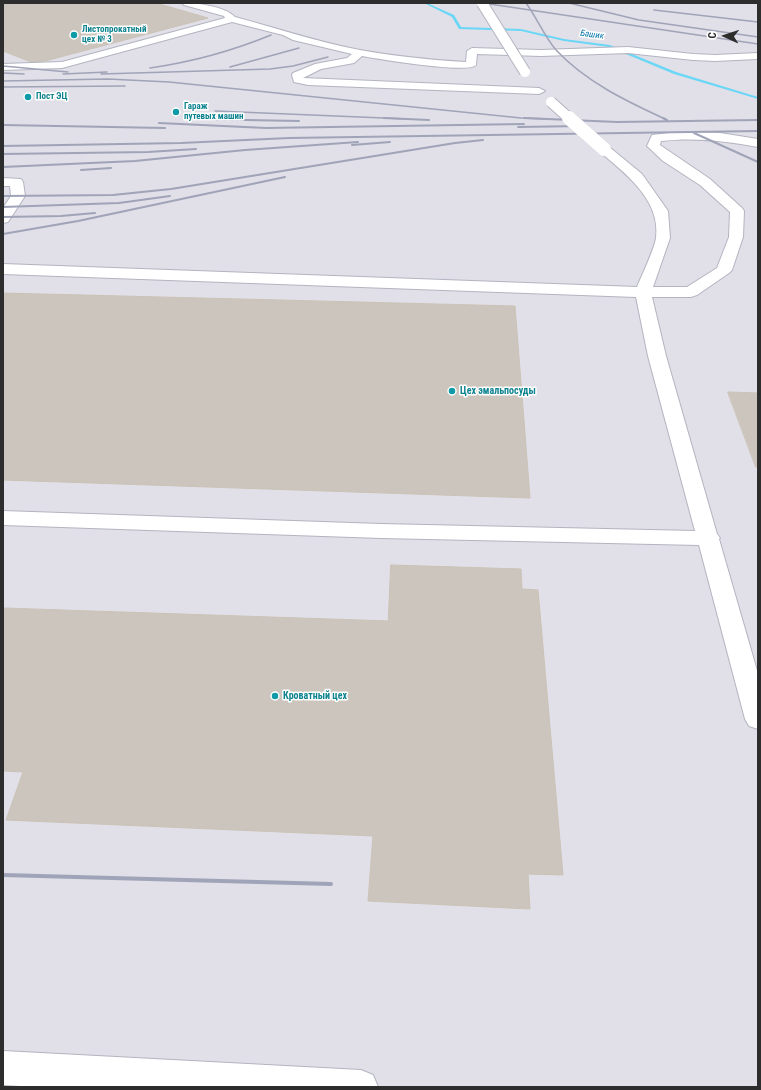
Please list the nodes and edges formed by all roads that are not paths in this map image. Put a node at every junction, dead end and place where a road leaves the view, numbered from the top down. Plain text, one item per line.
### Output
1 (188, 3) edge
2 (482, 3) edge
3 (232, 18) junction
4 (360, 53) junction
5 (758, 56) edge
6 (3, 67) edge
7 (539, 91) junction
8 (758, 143) edge
9 (3, 182) edge
10 (3, 219) edge
11 (3, 269) edge
12 (643, 292) junction
13 (3, 518) edge
14 (709, 538) junction
15 (758, 720) edge
16 (3, 1068) edge
17 (361, 1087) edge

1 - 3 lane
2 - 7 lane, bridge
3 - 4 lane
3 - 6 lane
4 - 5 lane
4 - 7 lane
7 - 12 lane, bridge
8 - 12 lane
9 - 10 lane
11 - 12 lane
12 - 14 lane
13 - 14 lane
14 - 15 lane
16 - 17 lane

